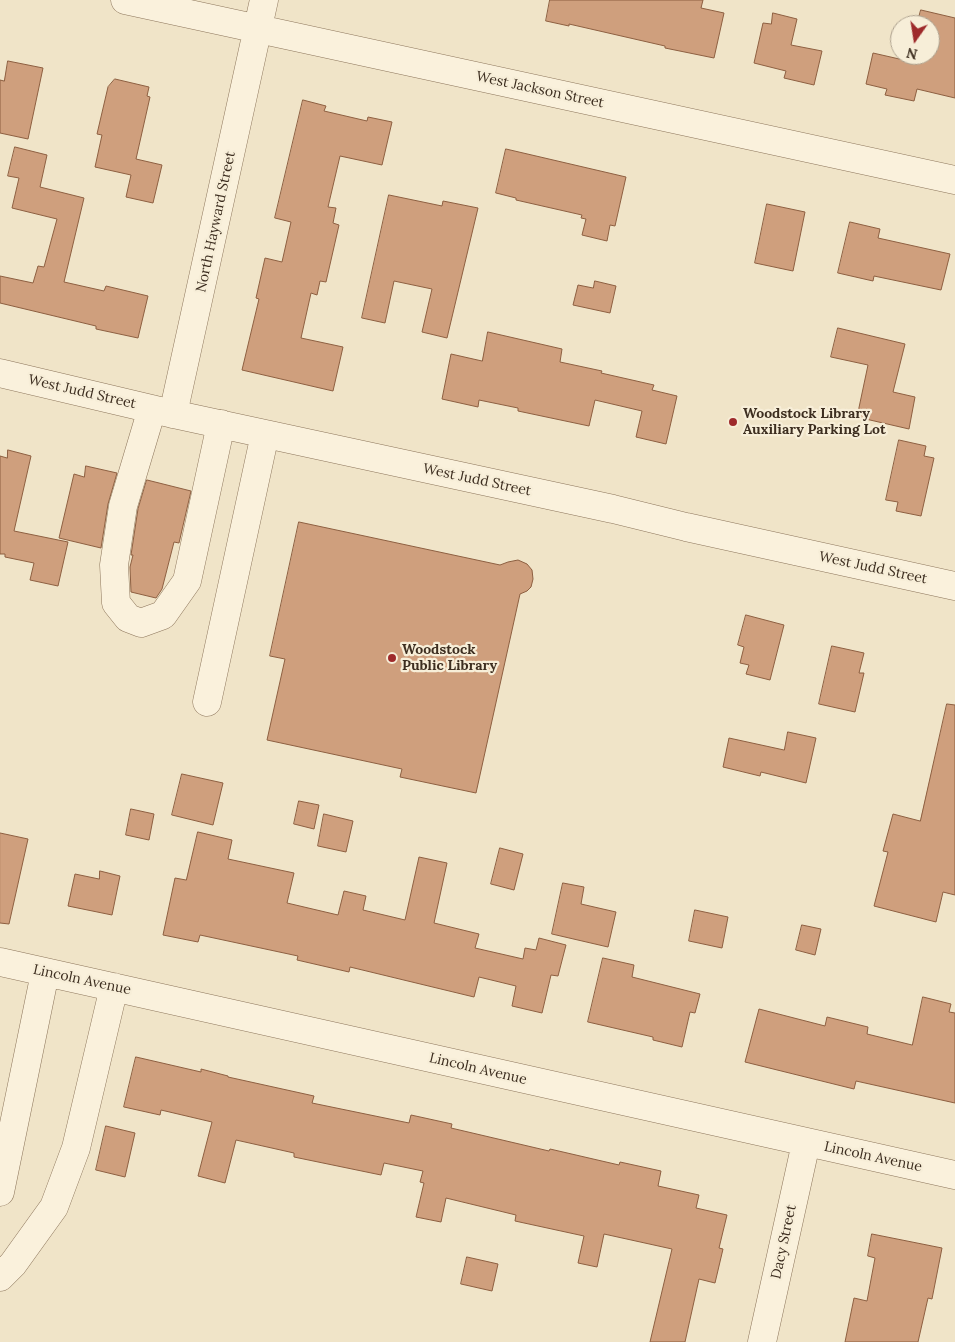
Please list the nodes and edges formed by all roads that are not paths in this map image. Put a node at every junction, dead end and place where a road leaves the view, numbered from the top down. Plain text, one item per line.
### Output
1 (125, 0) edge
2 (264, 0) edge
3 (258, 29) junction
4 (955, 180) edge
5 (0, 372) edge
6 (163, 411) junction
7 (221, 424) junction
8 (265, 434) junction
9 (955, 586) edge
10 (207, 702) dead end
11 (0, 962) edge
12 (44, 973) junction
13 (114, 987) junction
14 (806, 1143) junction
15 (955, 1176) edge
16 (0, 1192) edge
17 (0, 1276) edge
18 (762, 1342) edge

1 - 3 street, West Jackson Street
2 - 3 street, North Hayward Street
3 - 4 street, West Jackson Street
3 - 6 street, North Hayward Street
5 - 6 street, West Judd Street
6 - 7 street, West Judd Street
6 - 7 street, North Hayward Street
7 - 8 street, West Judd Street
8 - 9 street, West Judd Street
8 - 10 street
11 - 12 street, Lincoln Avenue
12 - 13 street, Lincoln Avenue
12 - 16 street
13 - 14 street, Lincoln Avenue
13 - 17 street
14 - 15 street, Lincoln Avenue
14 - 18 street, Dacy Street

